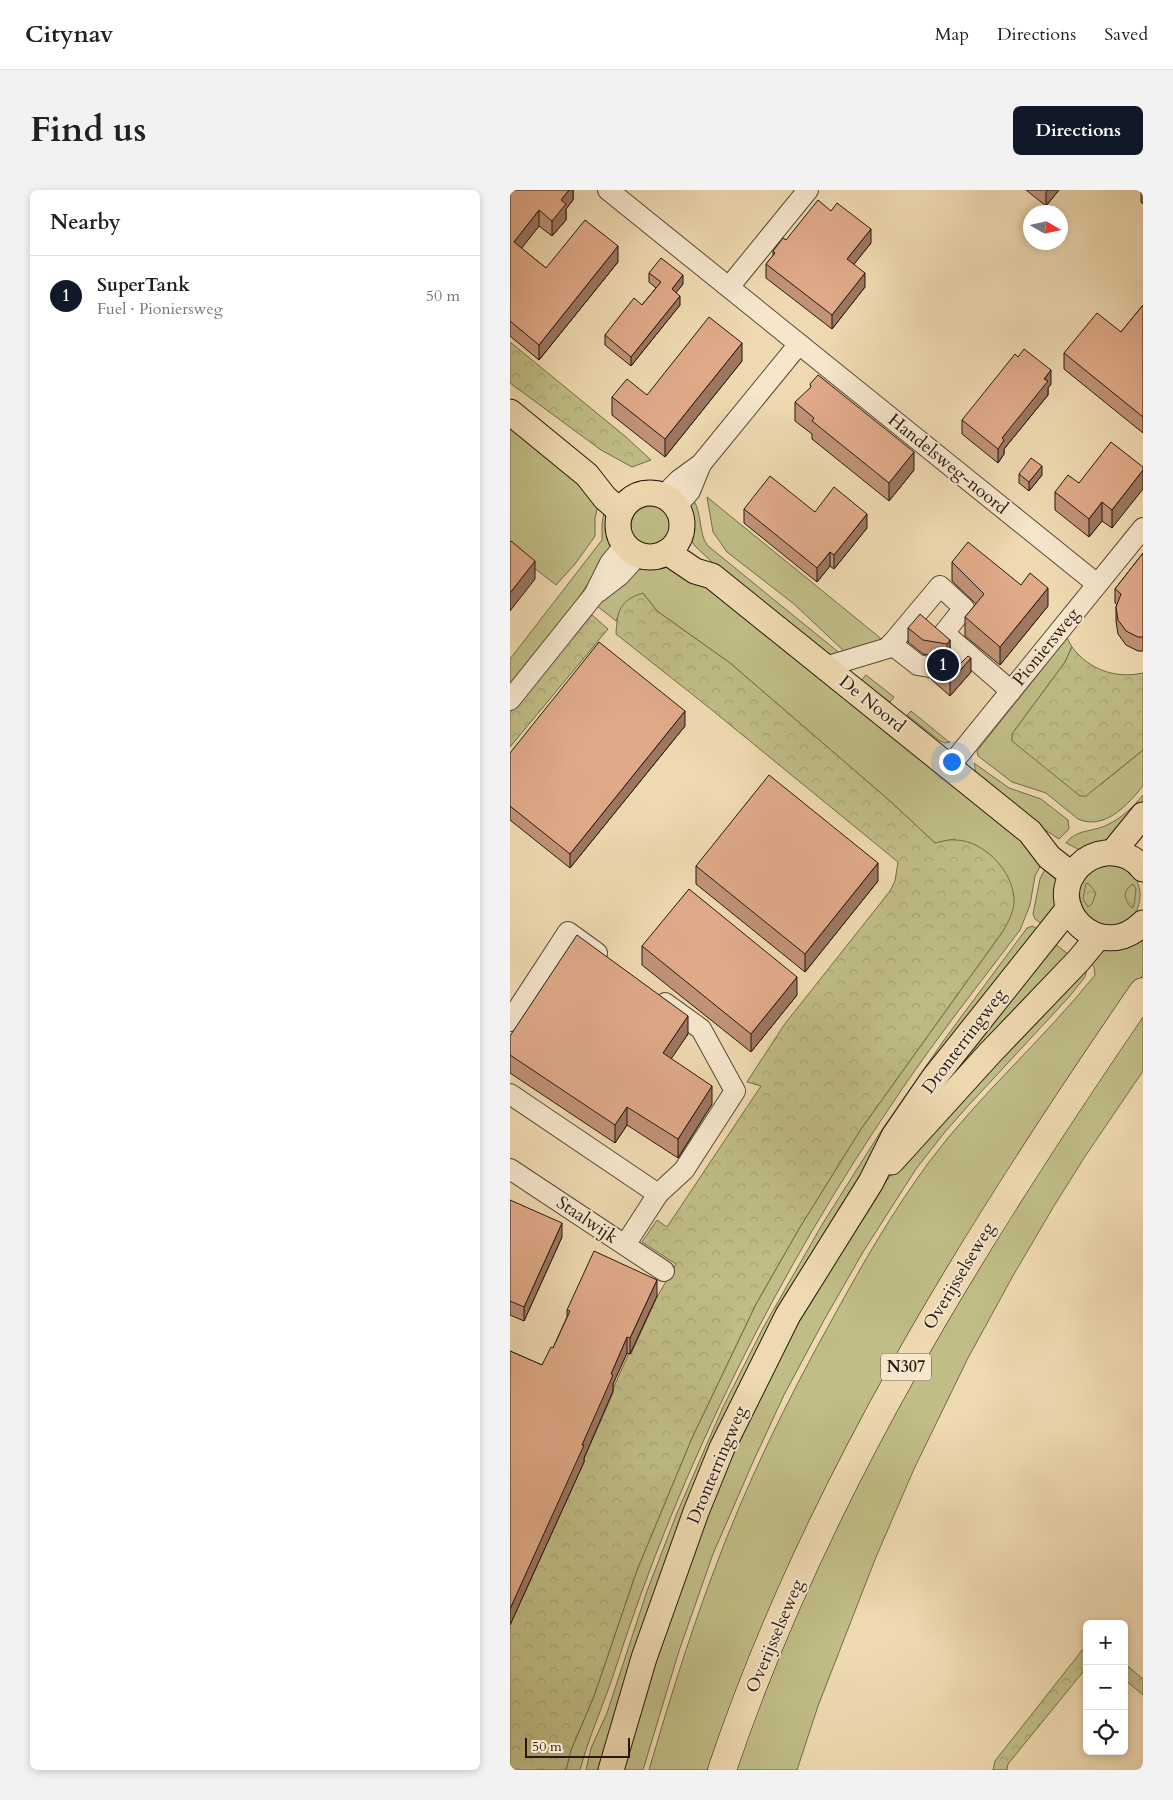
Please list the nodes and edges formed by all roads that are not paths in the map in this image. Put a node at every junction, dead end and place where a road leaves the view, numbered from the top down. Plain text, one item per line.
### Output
1 (608, 190) edge
2 (808, 190) edge
3 (728, 287) junction
4 (800, 344) junction
5 (510, 412) edge
6 (670, 501) junction
7 (626, 506) junction
8 (1143, 528) edge
9 (673, 546) junction
10 (632, 550) junction
11 (1097, 584) junction
12 (891, 644) junction
13 (967, 653) junction
14 (826, 667) junction
15 (1011, 691) junction
16 (510, 700) edge
17 (950, 766) junction
18 (1143, 815) edge
19 (1113, 852) junction
20 (1143, 868) edge
21 (1078, 869) junction
22 (1069, 908) junction
23 (1143, 923) edge
24 (1098, 937) junction
25 (615, 966) edge
26 (1143, 992) edge
27 (654, 995) edge
28 (510, 1021) edge
29 (510, 1094) edge
30 (510, 1168) edge
31 (871, 1182) junction
32 (658, 1194) junction
33 (625, 1245) junction
34 (664, 1271) dead end
35 (612, 1770) edge
36 (722, 1770) edge

1 - 3 street, Handelsweg-noord
2 - 3 street
3 - 4 street, Handelsweg-noord
4 - 6 street
4 - 11 street, Handelsweg-noord
5 - 7 main road
6 - 7 main road
6 - 9 main road
7 - 10 main road
8 - 11 street, Pioniersweg
9 - 10 main road
9 - 14 main road, De Noord
10 - 16 street
11 - 15 street, Pioniersweg
12 - 13 street
12 - 13 street
12 - 14 street
13 - 15 street
14 - 17 main road, De Noord
15 - 17 street, Pioniersweg
17 - 21 main road, De Noord
18 - 19 main road
19 - 20 main road
19 - 21 main road
21 - 22 main road
22 - 24 main road
22 - 31 main road, Dronterringweg
23 - 24 main road
24 - 31 main road, Dronterringweg
25 - 28 street
26 - 36 highway, Overijsselseweg / N307
27 - 32 street
29 - 32 street
30 - 33 street, Staalwijk
31 - 35 main road, Dronterringweg
32 - 33 street
33 - 34 street, Staalwijk

